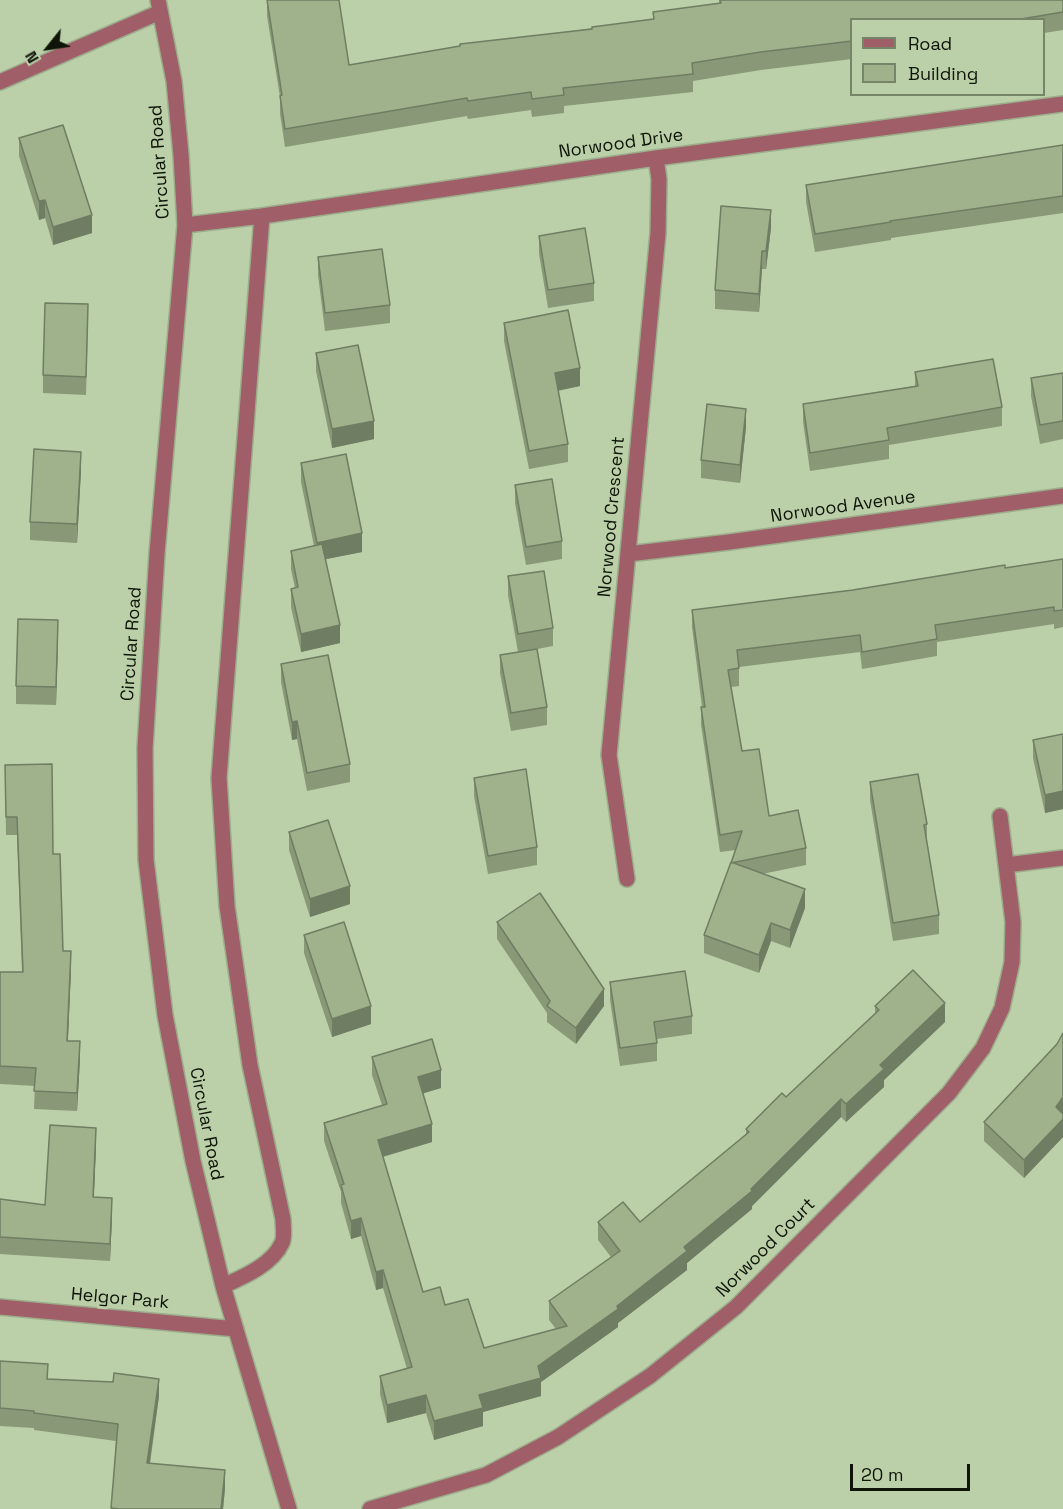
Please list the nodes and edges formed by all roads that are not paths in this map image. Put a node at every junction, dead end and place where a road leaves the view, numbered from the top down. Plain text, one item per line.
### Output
1 (159, 6) edge
2 (0, 82) edge
3 (1063, 104) edge
4 (656, 158) junction
5 (262, 216) junction
6 (184, 225) junction
7 (1063, 496) edge
8 (628, 554) junction
9 (1000, 816) dead end
10 (1063, 858) edge
11 (1006, 865) junction
12 (627, 879) dead end
13 (223, 1286) junction
14 (0, 1308) edge
15 (236, 1329) junction
16 (289, 1509) edge
17 (370, 1509) edge

1 - 2 street
1 - 6 street, Circular Road
3 - 4 street, Norwood Drive
4 - 5 street, Norwood Drive
4 - 8 street, Norwood Crescent
5 - 6 street, Norwood Drive
5 - 13 street
6 - 13 street, Circular Road
7 - 8 street, Norwood Avenue
8 - 12 street, Norwood Crescent
9 - 11 street, Norwood Court
10 - 11 street
11 - 17 street, Norwood Court
13 - 15 street, Circular Road
14 - 15 street, Helgor Park
15 - 16 street, Circular Road

